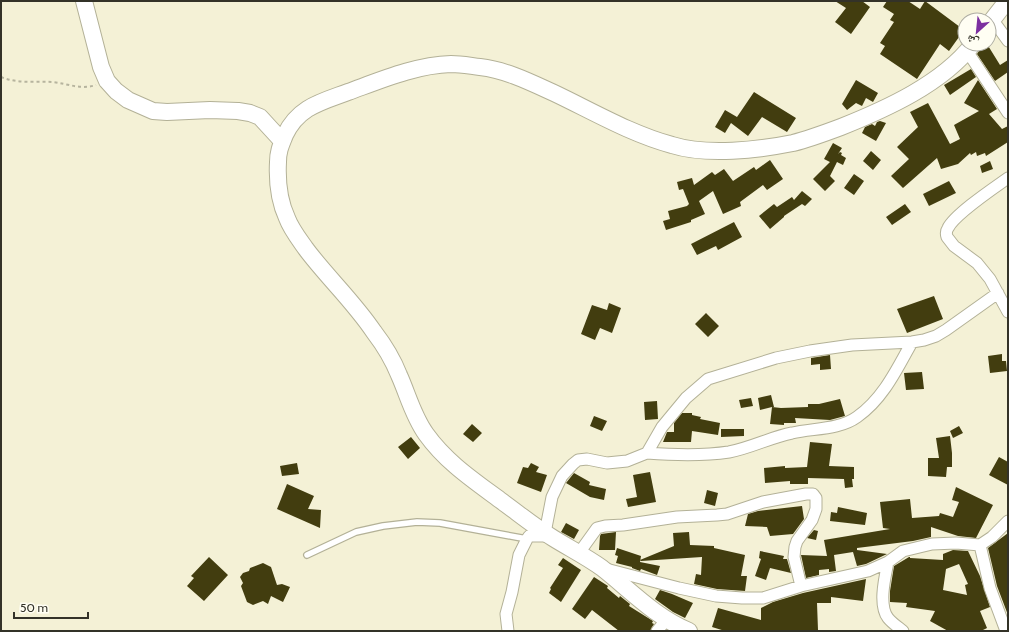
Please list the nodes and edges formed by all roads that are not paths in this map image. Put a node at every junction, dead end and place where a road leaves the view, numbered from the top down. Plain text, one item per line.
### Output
1 (84, 1) edge
2 (1007, 1) edge
3 (997, 14) edge
4 (997, 28) edge
5 (1008, 41) edge
6 (965, 52) edge
7 (972, 52) edge
8 (1008, 113) edge
9 (282, 141) junction
10 (1008, 178) edge
11 (998, 293) junction
12 (1008, 312) edge
13 (912, 342) junction
14 (647, 453) junction
15 (1008, 521) edge
16 (547, 534) junction
17 (527, 539) junction
18 (980, 545) junction
19 (579, 553) junction
20 (308, 555) dead end
21 (888, 562) junction
22 (600, 567) junction
23 (800, 586) junction
24 (662, 625) edge
25 (508, 631) edge
26 (689, 631) edge
27 (903, 631) edge
28 (1006, 631) edge

1 - 9 street
2 - 3 street
4 - 5 street
6 - 9 street
7 - 8 street
9 - 16 street
10 - 11 street
11 - 12 street
11 - 13 street
13 - 14 street
13 - 14 street
14 - 16 street
15 - 18 street
16 - 17 street
16 - 19 street
17 - 20 lane
17 - 25 street
18 - 21 street
18 - 28 street
19 - 22 street
19 - 23 street
21 - 23 street
21 - 27 street
22 - 23 street
22 - 24 street
24 - 26 street

